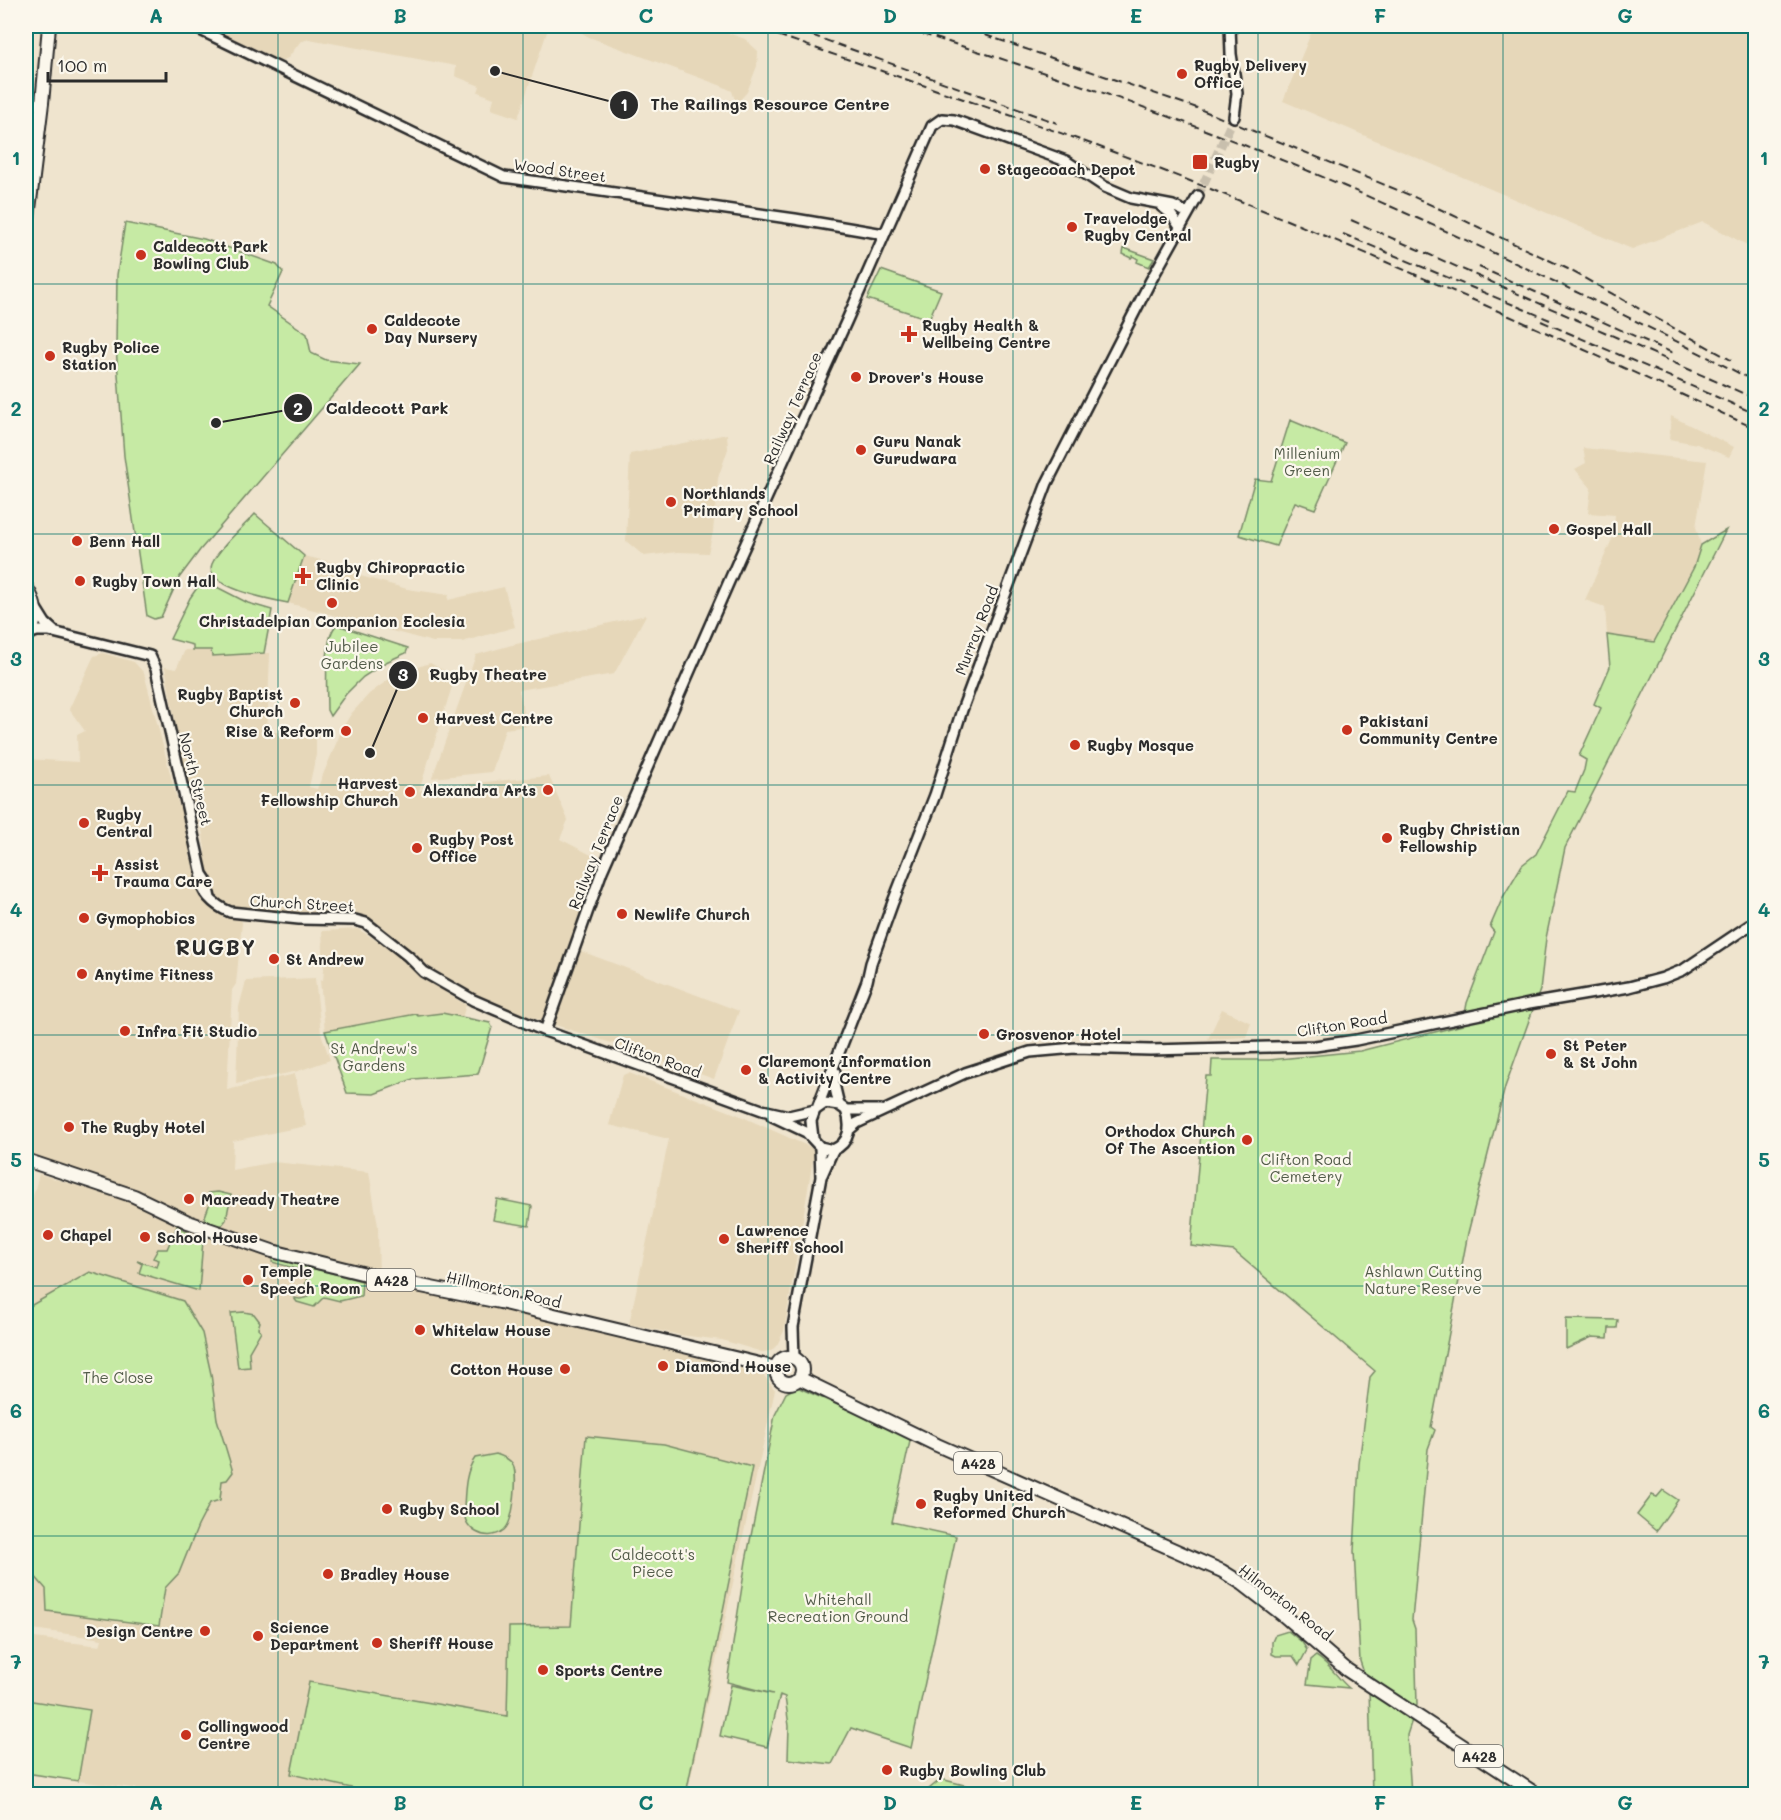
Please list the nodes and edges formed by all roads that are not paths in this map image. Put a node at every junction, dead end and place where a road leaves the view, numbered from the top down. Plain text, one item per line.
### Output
1 (49, 26) edge
2 (192, 26) edge
3 (1230, 26) edge
4 (1233, 117) tunnel mouth
5 (1198, 196) tunnel mouth
6 (1160, 204) junction
7 (1184, 221) junction
8 (26, 234) edge
9 (884, 234) junction
10 (26, 586) edge
11 (34, 605) junction
12 (57, 633) junction
13 (26, 635) edge
14 (202, 874) joint
15 (1755, 921) edge
16 (545, 1031) junction
17 (835, 1066) junction
18 (843, 1107) junction
19 (816, 1108) junction
20 (886, 1109) junction
21 (762, 1110) junction
22 (850, 1129) junction
23 (813, 1138) junction
24 (820, 1147) junction
25 (833, 1150) junction
26 (26, 1160) edge
27 (32, 1165) edge
28 (821, 1177) junction
29 (794, 1358) junction
30 (777, 1368) junction
31 (799, 1378) junction
32 (1536, 1794) edge

1 - 8 highway
2 - 9 street, Wood Street
3 - 4 street
5 - 7 street, Murray Road
6 - 7 street
6 - 7 street, Railway Terrace
6 - 9 street, Railway Terrace
7 - 17 street, Murray Road
9 - 16 street, Railway Terrace
10 - 11 highway
11 - 12 street
11 - 13 highway
12 - 13 street
12 - 14 street, North Street
14 - 16 street, Church Street
15 - 20 street, Clifton Road
16 - 21 street, Clifton Road
17 - 18 street, Murray Road
17 - 19 street, Murray Road
18 - 19 street, Clifton Road
18 - 20 street, Clifton Road
18 - 22 street
19 - 21 street, Clifton Road
19 - 23 street
20 - 22 street, Clifton Road
21 - 23 street, Clifton Road
22 - 25 street, Clifton Road
23 - 24 street, Clifton Road
24 - 25 street
24 - 28 street
25 - 28 street, Clifton Road
26 - 27 highway, A428
27 - 30 highway, Hillmorton Road / A428
28 - 29 street
29 - 30 highway
29 - 31 highway
30 - 31 highway
31 - 32 highway, Hilmorton Road / A428

